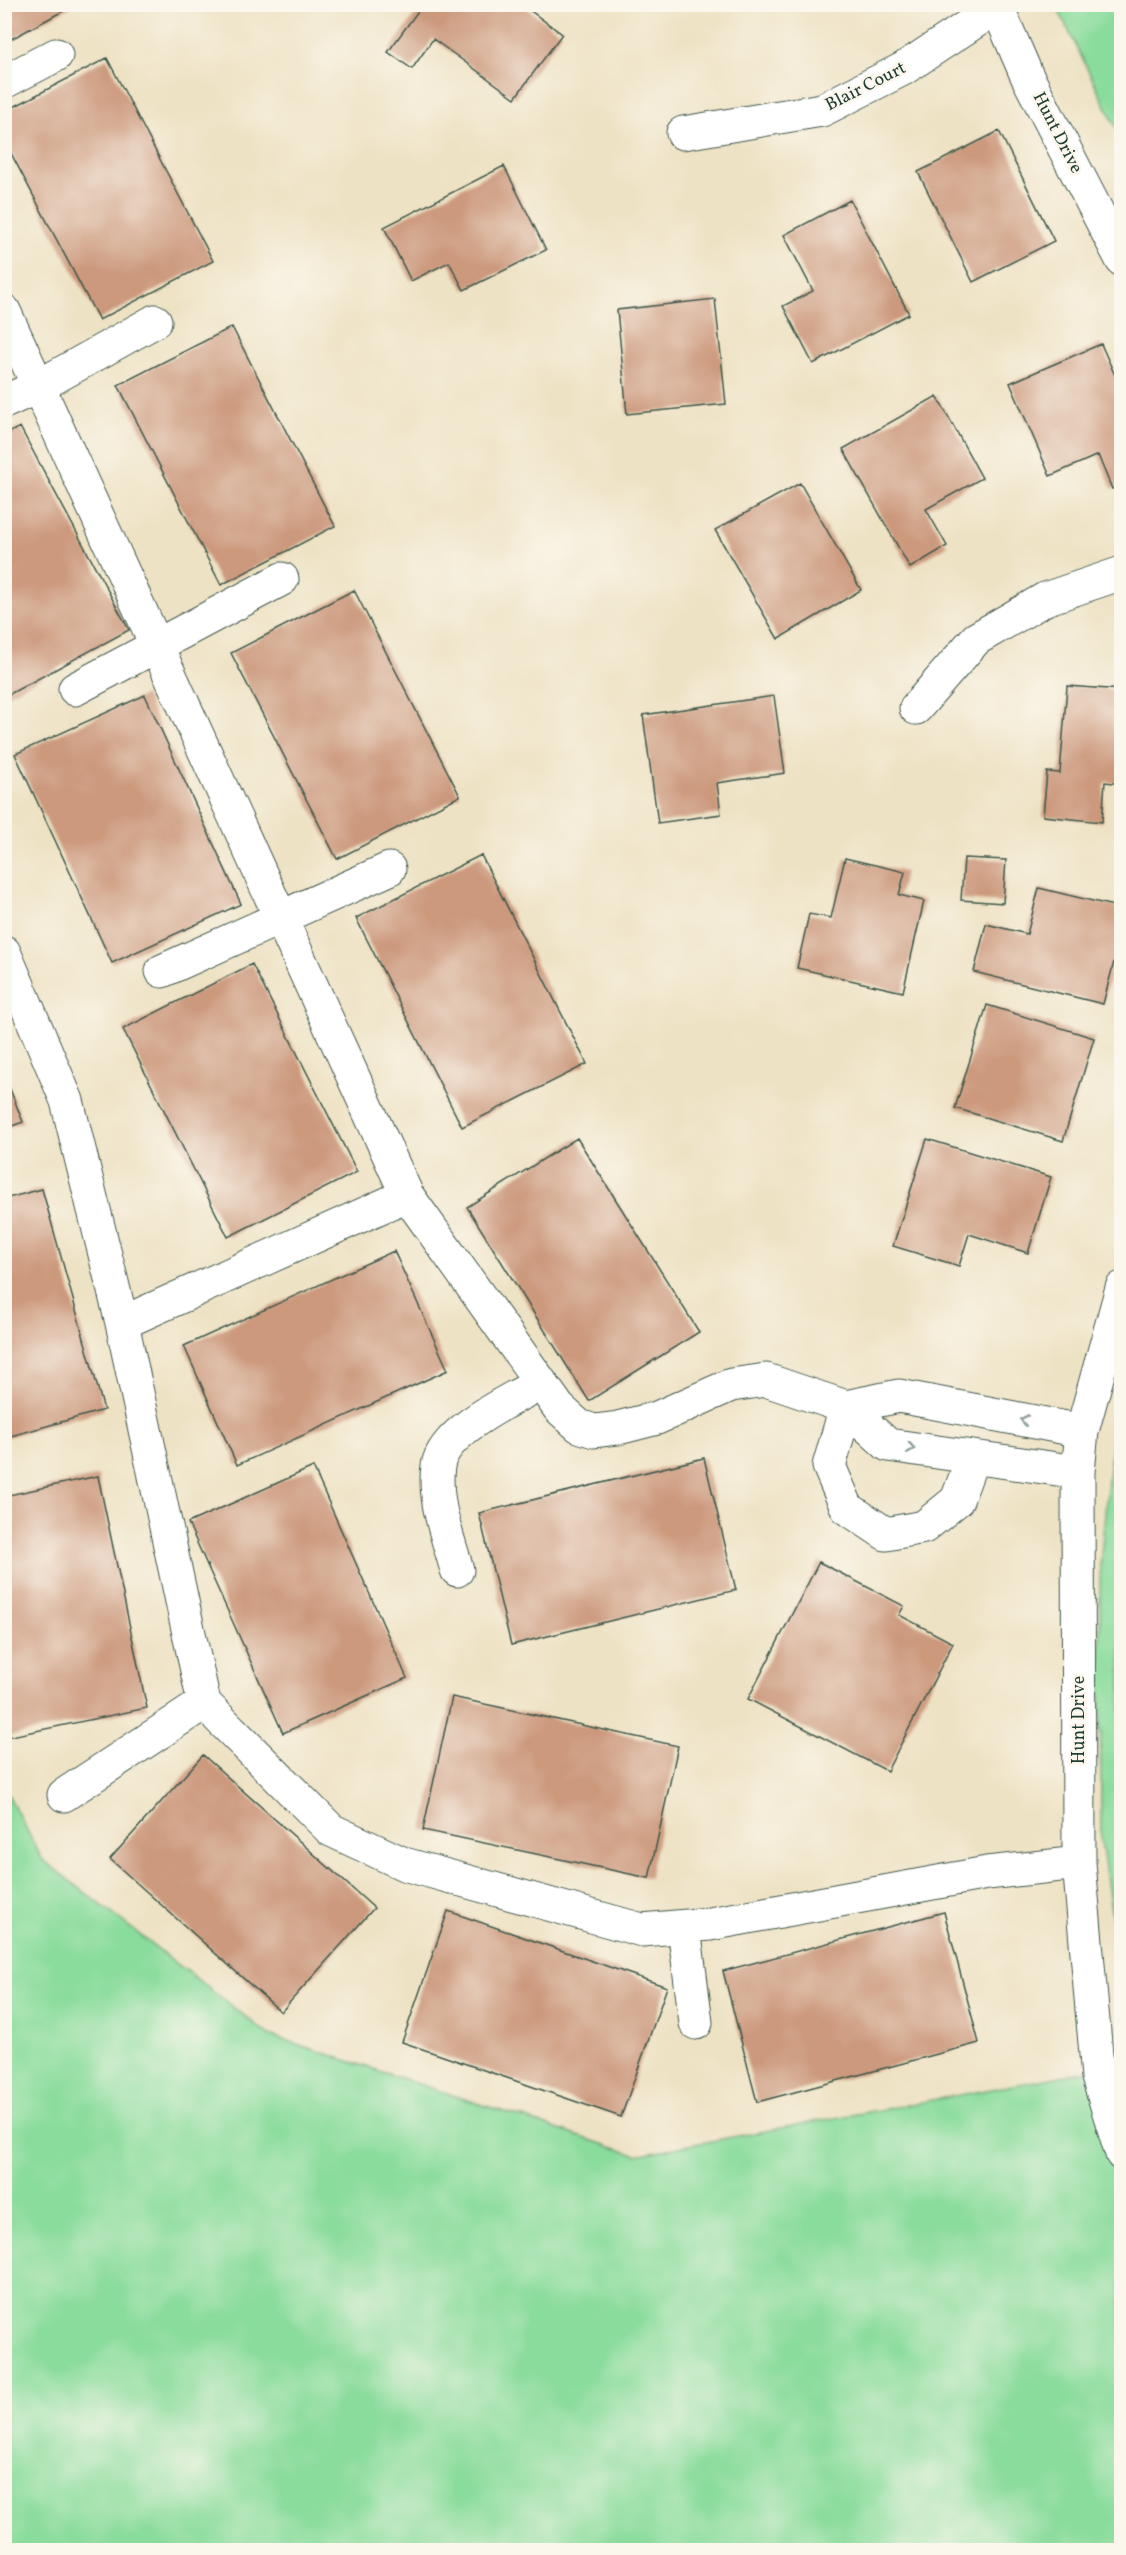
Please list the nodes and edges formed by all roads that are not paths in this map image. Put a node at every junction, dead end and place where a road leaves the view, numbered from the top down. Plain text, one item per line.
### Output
1 (997, 6) edge
2 (56, 55) dead end
3 (4, 82) edge
4 (683, 133) dead end
5 (1122, 260) edge
6 (4, 311) edge
7 (155, 321) dead end
8 (39, 386) junction
9 (4, 402) edge
10 (1122, 573) edge
11 (282, 579) dead end
12 (157, 647) junction
13 (75, 689) dead end
14 (916, 708) dead end
15 (389, 869) dead end
16 (280, 918) junction
17 (4, 952) edge
18 (162, 971) dead end
19 (407, 1195) junction
20 (1122, 1288) edge
21 (122, 1323) junction
22 (539, 1383) junction
23 (846, 1407) junction
24 (1082, 1431) junction
25 (973, 1457) junction
26 (1078, 1472) junction
27 (457, 1570) dead end
28 (204, 1702) junction
29 (64, 1796) dead end
30 (1079, 1863) junction
31 (684, 1927) junction
32 (696, 2024) dead end
33 (1122, 2154) edge

1 - 4 street, Blair Court
1 - 5 street, Hunt Drive
2 - 3 street
6 - 8 street
7 - 8 street
8 - 9 street
8 - 12 street
10 - 14 street
11 - 12 street
12 - 13 street
12 - 16 street
15 - 16 street
16 - 18 street
16 - 19 street
17 - 21 street
19 - 21 street
19 - 22 street
20 - 24 street, Hunt Drive
21 - 28 street
22 - 23 street
22 - 27 street
24 -> 23 street
23 -> 25 street
23 - 25 street
24 - 26 street, Hunt Drive
25 - 26 street
26 - 30 street, Hunt Drive
28 - 29 street
28 - 31 street
30 - 31 street
30 - 33 street, Hunt Drive
31 - 32 street

